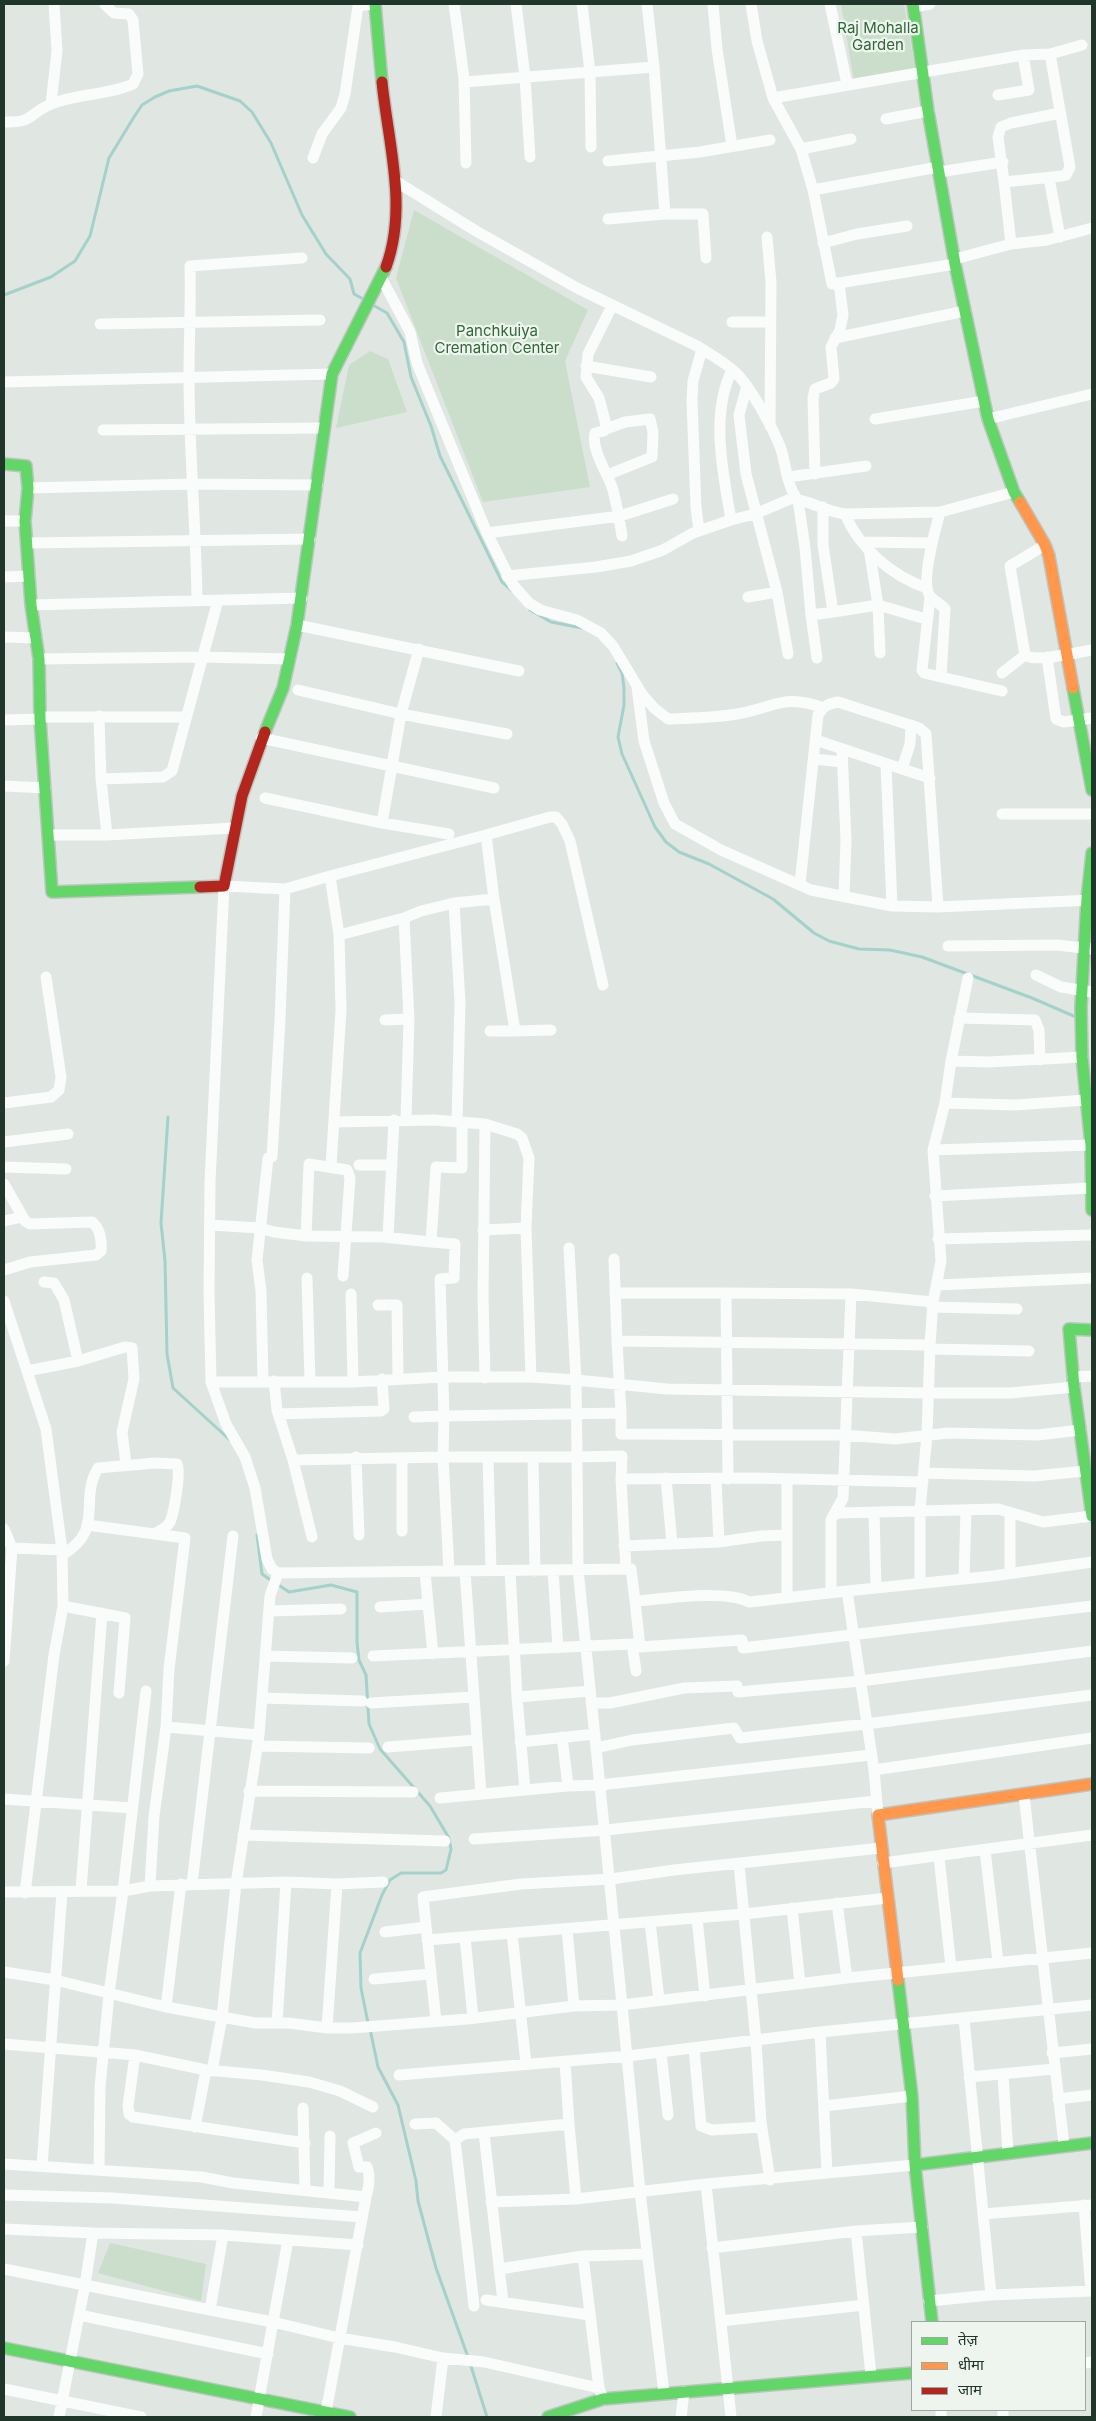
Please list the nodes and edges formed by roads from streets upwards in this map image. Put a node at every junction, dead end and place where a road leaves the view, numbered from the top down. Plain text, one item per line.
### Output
1 (54, 4) edge
2 (374, 4) edge
3 (454, 4) edge
4 (516, 4) edge
5 (582, 4) edge
6 (647, 4) edge
7 (713, 4) edge
8 (750, 4) edge
9 (830, 4) edge
10 (930, 4) edge
11 (105, 5) dead end
12 (914, 5) edge
13 (1082, 45) dead end
14 (1050, 54) junction
15 (1023, 55) junction
16 (654, 67) junction
17 (590, 72) junction
18 (922, 72) junction
19 (525, 77) junction
20 (464, 82) junction
21 (847, 84) junction
22 (998, 95) dead end
23 (773, 98) junction
24 (51, 104) junction
25 (928, 112) junction
26 (1060, 113) junction
27 (886, 119) dead end
28 (4, 122) edge
29 (851, 139) dead end
30 (770, 140) dead end
31 (732, 146) junction
32 (591, 147) dead end
33 (801, 149) junction
34 (660, 156) junction
35 (530, 157) dead end
36 (312, 158) dead end
37 (608, 161) dead end
38 (1003, 162) junction
39 (466, 163) dead end
40 (939, 170) junction
41 (1049, 178) junction
42 (396, 182) junction
43 (1004, 182) junction
44 (813, 190) junction
45 (664, 214) junction
46 (608, 219) dead end
47 (907, 226) dead end
48 (1092, 228) edge
49 (767, 237) dead end
50 (1060, 237) junction
51 (823, 243) junction
52 (1012, 244) junction
53 (302, 258) dead end
54 (706, 258) dead end
55 (955, 262) junction
56 (382, 279) junction
57 (839, 283) junction
58 (612, 306) junction
59 (965, 311) junction
60 (320, 320) dead end
61 (732, 322) dead end
62 (769, 322) junction
63 (191, 323) junction
64 (100, 324) dead end
65 (835, 338) junction
66 (702, 349) junction
67 (586, 366) junction
68 (732, 370) junction
69 (332, 374) junction
70 (189, 376) junction
71 (651, 377) dead end
72 (4, 382) edge
73 (746, 386) junction
74 (1092, 394) edge
75 (984, 401) junction
76 (875, 419) dead end
77 (988, 419) junction
78 (770, 426) junction
79 (323, 428) junction
80 (191, 429) junction
81 (606, 429) junction
82 (103, 430) dead end
83 (4, 464) edge
84 (866, 466) dead end
85 (815, 474) junction
86 (607, 475) junction
87 (788, 477) junction
88 (192, 484) junction
89 (317, 485) junction
90 (28, 488) junction
91 (1014, 492) junction
92 (672, 499) dead end
93 (797, 499) junction
94 (823, 507) junction
95 (940, 512) junction
96 (755, 514) junction
97 (845, 514) junction
98 (620, 516) junction
99 (731, 520) junction
100 (4, 521) edge
101 (24, 521) junction
102 (699, 531) junction
103 (487, 533) junction
104 (622, 536) dead end
105 (310, 539) junction
106 (197, 542) junction
107 (28, 543) junction
108 (932, 543) junction
109 (1045, 545) junction
110 (866, 546) junction
111 (4, 576) edge
112 (29, 576) junction
113 (507, 576) junction
114 (778, 592) junction
115 (928, 592) junction
116 (748, 597) dead end
117 (302, 598) junction
118 (196, 600) junction
119 (218, 600) junction
120 (31, 605) junction
121 (878, 605) junction
122 (833, 612) junction
123 (811, 615) junction
124 (926, 619) junction
125 (298, 625) junction
126 (4, 637) edge
127 (36, 638) junction
128 (419, 649) junction
129 (1092, 650) edge
130 (880, 653) dead end
131 (788, 654) dead end
132 (1068, 654) junction
133 (1025, 655) junction
134 (201, 657) junction
135 (1047, 657) junction
136 (817, 658) dead end
137 (39, 659) junction
138 (289, 659) junction
139 (519, 671) dead end
140 (1002, 673) dead end
141 (942, 677) junction
142 (637, 683) junction
143 (298, 690) dead end
144 (1002, 691) dead end
145 (823, 708) junction
146 (401, 714) junction
147 (99, 716) junction
148 (185, 717) junction
149 (1092, 718) edge
150 (40, 719) junction
151 (4, 720) edge
152 (1078, 720) junction
153 (911, 725) junction
154 (507, 734) dead end
155 (261, 738) junction
156 (816, 740) junction
157 (842, 750) junction
158 (814, 759) junction
159 (842, 762) junction
160 (886, 764) junction
161 (392, 768) junction
162 (902, 769) junction
163 (930, 778) junction
164 (101, 780) junction
165 (4, 786) edge
166 (45, 788) junction
167 (494, 788) dead end
168 (1092, 790) edge
169 (265, 798) dead end
170 (1002, 814) dead end
171 (1092, 814) edge
172 (382, 823) junction
173 (234, 828) junction
174 (449, 834) dead end
175 (49, 835) junction
176 (107, 835) junction
177 (486, 835) junction
178 (1092, 853) edge
179 (330, 876) junction
180 (800, 884) junction
181 (224, 886) junction
182 (285, 889) junction
183 (844, 896) junction
184 (494, 899) junction
185 (1090, 899) edge
186 (454, 903) junction
187 (892, 906) junction
188 (938, 907) junction
189 (404, 918) junction
190 (339, 935) junction
191 (948, 946) dead end
192 (1089, 949) edge
193 (1036, 975) dead end
194 (46, 977) dead end
195 (968, 978) dead end
196 (603, 985) dead end
197 (1087, 992) edge
198 (959, 1018) junction
199 (409, 1019) junction
200 (385, 1020) dead end
201 (515, 1030) junction
202 (552, 1030) dead end
203 (490, 1031) dead end
204 (1082, 1057) junction
205 (1040, 1060) junction
206 (951, 1061) junction
207 (1086, 1100) junction
208 (4, 1103) edge
209 (945, 1103) junction
210 (394, 1120) junction
211 (406, 1120) junction
212 (335, 1122) junction
213 (459, 1122) junction
214 (485, 1124) junction
215 (68, 1134) dead end
216 (4, 1142) edge
217 (933, 1150) junction
218 (1091, 1152) edge
219 (359, 1165) dead end
220 (392, 1165) junction
221 (331, 1166) junction
222 (4, 1168) edge
223 (66, 1169) dead end
224 (4, 1184) edge
225 (935, 1196) junction
226 (1092, 1200) edge
227 (22, 1217) junction
228 (4, 1221) edge
229 (210, 1225) junction
230 (260, 1228) junction
231 (526, 1228) junction
232 (484, 1230) junction
233 (1092, 1235) edge
234 (306, 1236) junction
235 (345, 1236) junction
236 (388, 1237) junction
237 (938, 1239) junction
238 (431, 1242) junction
239 (569, 1248) dead end
240 (614, 1259) dead end
241 (4, 1270) edge
242 (343, 1276) dead end
243 (306, 1278) dead end
244 (1092, 1278) edge
245 (44, 1282) dead end
246 (938, 1285) junction
247 (615, 1293) junction
248 (726, 1293) junction
249 (351, 1294) dead end
250 (851, 1294) junction
251 (4, 1301) edge
252 (378, 1304) dead end
253 (933, 1304) junction
254 (1017, 1309) dead end
255 (1092, 1330) edge
256 (617, 1341) junction
257 (726, 1343) junction
258 (850, 1346) junction
259 (930, 1347) junction
260 (1029, 1351) dead end
261 (78, 1361) junction
262 (27, 1371) junction
263 (1092, 1376) edge
264 (442, 1377) junction
265 (531, 1377) junction
266 (398, 1378) junction
267 (485, 1378) junction
268 (382, 1379) junction
269 (576, 1380) junction
270 (268, 1381) junction
271 (211, 1382) junction
272 (310, 1382) junction
273 (352, 1382) junction
274 (1074, 1382) junction
275 (620, 1386) junction
276 (728, 1389) junction
277 (848, 1390) junction
278 (928, 1393) junction
279 (621, 1413) junction
280 (278, 1414) junction
281 (576, 1415) junction
282 (444, 1416) junction
283 (414, 1417) dead end
284 (1080, 1430) junction
285 (621, 1434) junction
286 (728, 1435) junction
287 (844, 1435) junction
288 (927, 1435) junction
289 (622, 1456) junction
290 (356, 1457) junction
291 (443, 1457) junction
292 (488, 1457) junction
293 (533, 1457) junction
294 (402, 1458) junction
295 (577, 1458) junction
296 (293, 1460) junction
297 (126, 1464) junction
298 (1085, 1470) junction
299 (666, 1478) junction
300 (924, 1478) junction
301 (622, 1479) junction
302 (728, 1479) junction
303 (844, 1479) junction
304 (716, 1480) junction
305 (787, 1480) junction
306 (920, 1510) junction
307 (966, 1511) junction
308 (874, 1512) junction
309 (1010, 1512) junction
310 (834, 1515) junction
311 (1092, 1516) edge
312 (87, 1525) junction
313 (4, 1529) edge
314 (402, 1531) dead end
315 (154, 1534) junction
316 (358, 1535) dead end
317 (234, 1536) dead end
318 (786, 1536) junction
319 (312, 1537) dead end
320 (719, 1542) junction
321 (672, 1544) junction
322 (624, 1546) junction
323 (12, 1548) junction
324 (62, 1552) junction
325 (1092, 1562) edge
326 (578, 1569) junction
327 (626, 1569) junction
328 (492, 1570) junction
329 (553, 1570) junction
330 (449, 1571) junction
331 (465, 1571) junction
332 (510, 1571) junction
333 (535, 1571) junction
334 (425, 1572) junction
335 (1010, 1573) junction
336 (277, 1576) junction
337 (964, 1578) junction
338 (920, 1583) junction
339 (876, 1588) junction
340 (847, 1591) junction
341 (831, 1592) junction
342 (787, 1598) junction
343 (635, 1601) junction
344 (428, 1604) junction
345 (63, 1606) junction
346 (1092, 1606) edge
347 (380, 1607) dead end
348 (341, 1609) dead end
349 (269, 1611) junction
350 (102, 1613) junction
351 (854, 1636) junction
352 (636, 1645) junction
353 (586, 1647) junction
354 (558, 1648) junction
355 (515, 1650) junction
356 (1092, 1651) edge
357 (469, 1653) junction
358 (433, 1654) junction
359 (265, 1656) junction
360 (373, 1656) dead end
361 (352, 1658) dead end
362 (4, 1661) edge
363 (636, 1671) dead end
364 (861, 1680) junction
365 (146, 1690) dead end
366 (590, 1691) junction
367 (119, 1693) dead end
368 (1092, 1695) edge
369 (473, 1697) junction
370 (517, 1697) junction
371 (262, 1698) junction
372 (591, 1704) junction
373 (866, 1724) junction
374 (166, 1727) junction
375 (210, 1730) junction
376 (259, 1734) junction
377 (595, 1734) junction
378 (562, 1737) junction
379 (1092, 1738) edge
380 (476, 1740) junction
381 (520, 1742) junction
382 (257, 1746) junction
383 (388, 1747) dead end
384 (369, 1748) dead end
385 (596, 1748) junction
386 (871, 1755) junction
387 (874, 1770) junction
388 (1092, 1784) edge
389 (600, 1785) junction
390 (568, 1786) junction
391 (525, 1790) junction
392 (249, 1791) junction
393 (414, 1792) dead end
394 (481, 1794) junction
395 (1024, 1794) junction
396 (440, 1798) dead end
397 (4, 1799) edge
398 (876, 1801) junction
399 (37, 1802) junction
400 (86, 1805) junction
401 (132, 1808) junction
402 (878, 1815) junction
403 (606, 1830) junction
404 (243, 1835) junction
405 (1092, 1838) edge
406 (474, 1839) dead end
407 (445, 1841) dead end
408 (1029, 1844) junction
409 (882, 1848) junction
410 (984, 1850) junction
411 (939, 1857) junction
412 (883, 1862) junction
413 (739, 1864) junction
414 (611, 1879) junction
415 (286, 1882) junction
416 (383, 1882) dead end
417 (186, 1884) junction
418 (236, 1884) junction
419 (337, 1884) junction
420 (150, 1886) junction
421 (80, 1890) junction
422 (123, 1891) junction
423 (4, 1892) edge
424 (62, 1892) junction
425 (24, 1893) junction
426 (888, 1898) junction
427 (837, 1903) junction
428 (792, 1908) junction
429 (744, 1914) junction
430 (697, 1918) junction
431 (650, 1922) junction
432 (615, 1925) junction
433 (426, 1927) junction
434 (567, 1929) junction
435 (385, 1932) dead end
436 (512, 1933) junction
437 (465, 1937) junction
438 (427, 1940) junction
439 (1092, 1953) edge
440 (1042, 1958) junction
441 (998, 1962) junction
442 (951, 1968) junction
443 (4, 1972) edge
444 (431, 1974) junction
445 (898, 1974) junction
446 (847, 1978) junction
447 (374, 1979) dead end
448 (55, 1980) junction
449 (800, 1984) junction
450 (750, 1990) junction
451 (109, 1994) junction
452 (705, 1996) junction
453 (659, 2000) junction
454 (622, 2005) junction
455 (1092, 2005) edge
456 (574, 2006) junction
457 (166, 2007) junction
458 (1048, 2010) junction
459 (520, 2012) junction
460 (222, 2017) junction
461 (473, 2018) junction
462 (964, 2019) junction
463 (436, 2021) junction
464 (277, 2023) junction
465 (904, 2024) junction
466 (327, 2028) junction
467 (820, 2032) junction
468 (756, 2041) junction
469 (4, 2044) edge
470 (50, 2047) junction
471 (694, 2048) junction
472 (1092, 2049) edge
473 (103, 2052) junction
474 (661, 2052) junction
475 (1052, 2053) junction
476 (135, 2054) junction
477 (628, 2056) junction
478 (565, 2061) junction
479 (526, 2064) junction
480 (1054, 2069) junction
481 (209, 2070) junction
482 (399, 2075) dead end
483 (1003, 2075) junction
484 (969, 2077) junction
485 (1092, 2095) edge
486 (912, 2096) junction
487 (1058, 2099) junction
488 (824, 2106) junction
489 (373, 2107) dead end
490 (303, 2108) dead end
491 (668, 2115) dead end
492 (415, 2124) dead end
493 (569, 2124) junction
494 (195, 2127) junction
495 (762, 2127) junction
496 (376, 2133) dead end
497 (484, 2133) junction
498 (330, 2136) dead end
499 (455, 2140) junction
500 (1092, 2142) edge
501 (306, 2143) junction
502 (1064, 2145) junction
503 (1008, 2152) junction
504 (976, 2156) junction
505 (4, 2164) edge
506 (915, 2165) junction
507 (42, 2166) junction
508 (99, 2169) junction
509 (827, 2173) junction
510 (770, 2180) junction
511 (706, 2184) junction
512 (305, 2190) junction
513 (329, 2192) junction
514 (640, 2192) junction
515 (4, 2194) edge
516 (366, 2197) junction
517 (576, 2199) junction
518 (492, 2202) junction
519 (1088, 2205) edge
520 (983, 2214) junction
521 (362, 2217) junction
522 (922, 2227) junction
523 (4, 2229) edge
524 (856, 2231) junction
525 (93, 2233) junction
526 (223, 2235) junction
527 (288, 2240) junction
528 (358, 2245) junction
529 (712, 2248) junction
530 (647, 2254) junction
531 (583, 2256) junction
532 (4, 2269) edge
533 (499, 2270) junction
534 (85, 2285) junction
535 (1092, 2291) edge
536 (991, 2295) junction
537 (486, 2300) dead end
538 (929, 2301) junction
539 (503, 2302) junction
540 (864, 2305) junction
541 (474, 2306) dead end
542 (210, 2310) junction
543 (79, 2315) junction
544 (590, 2315) junction
545 (721, 2321) junction
546 (932, 2321) edge
547 (273, 2322) junction
548 (339, 2338) junction
549 (4, 2348) edge
550 (268, 2354) junction
551 (443, 2358) junction
552 (69, 2361) junction
553 (911, 2373) edge
554 (871, 2375) junction
555 (727, 2387) junction
556 (599, 2388) junction
557 (4, 2389) edge
558 (684, 2392) junction
559 (664, 2393) junction
560 (603, 2399) junction
561 (258, 2400) junction
562 (61, 2401) junction
563 (326, 2412) junction
564 (59, 2417) edge
565 (141, 2417) edge
566 (256, 2417) edge
567 (350, 2417) edge
568 (436, 2417) edge
569 (548, 2417) edge
570 (682, 2417) edge
571 (731, 2417) edge

1 - 24 street
2 - 36 street
2 - 42 street
3 - 20 street
4 - 19 street
5 - 17 street
6 - 16 street
7 - 31 street
8 - 23 street
9 - 21 street
10 - 12 street
11 - 24 street
12 - 18 street
13 - 14 street
14 - 15 street
14 - 26 street
15 - 18 street
15 - 22 street
16 - 17 street
16 - 34 street
17 - 19 street
17 - 32 street
18 - 21 street
18 - 25 street
19 - 20 street
19 - 35 street
20 - 39 street
21 - 23 street
23 - 33 street
24 - 28 street
25 - 27 street
25 - 40 street
26 - 38 street
26 - 41 street
29 - 33 street
30 - 31 street
31 - 34 street
33 - 44 street
34 - 37 street
34 - 45 street
38 - 40 street
38 - 43 street
40 - 44 street
40 - 55 street
41 - 43 street
41 - 50 street
42 - 56 street
42 - 58 street
43 - 52 street
44 - 51 street
45 - 46 street
45 - 54 street
47 - 51 street
48 - 50 street
49 - 62 street
50 - 52 street
51 - 57 street
52 - 55 street
53 - 63 street
55 - 57 street
55 - 59 street
56 - 69 street
56 - 103 street
57 - 65 street
58 - 66 street
58 - 67 street
59 - 65 street
59 - 75 street
60 - 63 street
61 - 62 street
62 - 78 street
63 - 64 street
63 - 70 street
65 - 85 street
66 - 68 street
66 - 102 street
67 - 71 street
67 - 81 street
68 - 73 street
68 - 99 street
69 - 70 street
69 - 79 street
70 - 72 street
70 - 80 street
73 - 78 street
73 - 96 street
74 - 77 street
75 - 76 street
75 - 77 street
77 - 91 street
78 - 87 street
79 - 80 street
79 - 89 street
80 - 82 street
80 - 88 street
81 - 86 street
81 - 86 street
83 - 90 street
84 - 85 street
85 - 87 street
86 - 98 street
87 - 93 street
88 - 89 street
88 - 90 street
88 - 106 street
89 - 105 street
90 - 101 street
91 - 95 street
91 - 109 street
92 - 98 street
93 - 94 street
93 - 96 street
93 - 123 street
94 - 97 street
94 - 122 street
95 - 97 street
95 - 108 street
96 - 99 street
96 - 114 street
97 - 110 street
98 - 103 street
98 - 104 street
99 - 102 street
100 - 101 street
101 - 107 street
102 - 113 street
103 - 113 street
105 - 106 street
105 - 117 street
106 - 107 street
106 - 118 street
107 - 112 street
108 - 110 street
108 - 115 street
109 - 132 street
109 - 133 street
110 - 115 street
110 - 121 street
111 - 112 street
112 - 120 street
113 - 142 street
114 - 116 street
114 - 131 street
115 - 124 street
115 - 141 street
117 - 119 street
117 - 125 street
118 - 119 street
118 - 120 street
119 - 134 street
120 - 127 street
121 - 122 street
121 - 124 street
121 - 130 street
122 - 123 street
123 - 136 street
124 - 141 street
125 - 128 street
125 - 138 street
126 - 127 street
127 - 137 street
128 - 139 street
128 - 146 street
129 - 132 street
132 - 135 street
132 - 152 street
133 - 135 street
133 - 140 street
134 - 137 street
134 - 138 street
134 - 148 street
135 - 152 street
137 - 150 street
138 - 155 street
141 - 144 street
142 - 145 street
142 - 180 street
143 - 146 street
145 - 153 street
145 - 156 street
146 - 154 street
146 - 161 street
147 - 148 street
147 - 150 street
147 - 164 street
148 - 164 street
149 - 152 street
150 - 151 street
150 - 166 street
152 - 168 street
153 - 162 street
153 - 163 street
155 - 161 street
155 - 173 street
156 - 157 street
156 - 158 street
157 - 159 street
157 - 160 street
158 - 159 street
158 - 180 street
159 - 183 street
160 - 162 street
160 - 187 street
161 - 167 street
161 - 172 street
162 - 163 street
163 - 188 street
164 - 176 street
165 - 166 street
166 - 175 street
169 - 172 street
170 - 171 street
172 - 174 street
173 - 176 street
173 - 181 street
175 - 176 street
175 - 181 street
177 - 179 street
177 - 184 street
177 - 196 street
178 - 185 street
179 - 182 street
179 - 190 street
180 - 183 street
181 - 182 street
181 - 229 street
182 - 230 street
183 - 187 street
184 - 186 street
184 - 201 street
185 - 188 street
185 - 192 street
186 - 189 street
186 - 213 street
187 - 188 street
189 - 190 street
189 - 199 street
190 - 212 street
191 - 192 street
192 - 197 street
193 - 197 street
194 - 208 street
195 - 198 street
197 - 204 street
198 - 205 street
198 - 206 street
199 - 200 street
199 - 211 street
201 - 202 street
201 - 203 street
204 - 205 street
204 - 207 street
205 - 206 street
206 - 209 street
207 - 209 street
207 - 218 street
209 - 217 street
210 - 211 street
210 - 212 street
210 - 220 street
211 - 213 street
212 - 221 street
213 - 214 street
213 - 238 street
214 - 231 street
214 - 232 street
215 - 216 street
217 - 218 street
217 - 225 street
218 - 226 street
219 - 220 street
220 - 236 street
221 - 234 street
221 - 235 street
222 - 223 street
224 - 227 street
225 - 226 street
225 - 237 street
227 - 228 street
227 - 241 street
229 - 230 street
229 - 271 street
230 - 234 street
230 - 270 street
231 - 232 street
231 - 265 street
232 - 267 street
233 - 237 street
234 - 235 street
235 - 236 street
235 - 242 street
236 - 238 street
237 - 246 street
238 - 264 street
239 - 269 street
240 - 247 street
243 - 272 street
244 - 246 street
245 - 261 street
246 - 253 street
247 - 248 street
247 - 256 street
248 - 250 street
248 - 257 street
249 - 273 street
250 - 253 street
250 - 258 street
251 - 262 street
252 - 266 street
253 - 254 street
253 - 259 street
255 - 274 street
256 - 257 street
256 - 275 street
257 - 258 street
257 - 276 street
258 - 259 street
258 - 277 street
259 - 260 street
259 - 278 street
261 - 262 street
261 - 297 street
262 - 324 street
263 - 274 street
264 - 266 street
264 - 267 street
264 - 282 street
265 - 267 street
265 - 269 street
266 - 268 street
268 - 273 street
268 - 280 street
269 - 275 street
269 - 281 street
270 - 271 street
270 - 272 street
270 - 280 street
271 - 336 street
272 - 273 street
274 - 278 street
274 - 284 street
275 - 276 street
275 - 279 street
276 - 277 street
276 - 286 street
277 - 278 street
277 - 287 street
278 - 288 street
279 - 281 street
279 - 285 street
280 - 296 street
281 - 282 street
281 - 295 street
282 - 283 street
282 - 291 street
284 - 288 street
284 - 298 street
285 - 286 street
285 - 289 street
286 - 287 street
286 - 302 street
287 - 288 street
287 - 303 street
288 - 300 street
289 - 295 street
289 - 301 street
290 - 294 street
290 - 296 street
290 - 316 street
291 - 292 street
291 - 294 street
291 - 330 street
292 - 293 street
292 - 328 street
293 - 295 street
293 - 333 street
294 - 314 street
295 - 326 street
296 - 319 street
297 - 312 street
297 - 315 street
298 - 300 street
298 - 311 street
299 - 301 street
299 - 304 street
299 - 321 street
300 - 303 street
300 - 306 street
301 - 322 street
302 - 304 street
302 - 305 street
303 - 305 street
303 - 310 street
304 - 320 street
305 - 318 street
306 - 307 street
306 - 308 street
306 - 338 street
307 - 309 street
307 - 337 street
308 - 310 street
308 - 339 street
309 - 311 street
309 - 335 street
310 - 341 street
312 - 315 street
312 - 324 street
313 - 323 street
315 - 374 street
317 - 375 street
318 - 320 street
318 - 342 street
320 - 321 street
321 - 322 street
322 - 327 street
323 - 324 street
323 - 362 street
324 - 345 street
325 - 335 street
326 - 327 street
326 - 329 street
326 - 353 street
327 - 343 street
328 - 331 street
328 - 332 street
329 - 333 street
329 - 354 street
330 - 331 street
330 - 334 street
331 - 357 street
332 - 333 street
332 - 355 street
334 - 336 street
334 - 344 street
335 - 337 street
336 - 349 street
337 - 338 street
338 - 339 street
339 - 340 street
340 - 341 street
340 - 351 street
341 - 342 street
342 - 343 street
343 - 352 street
344 - 347 street
344 - 358 street
345 - 350 street
345 - 399 street
346 - 351 street
348 - 349 street
349 - 359 street
350 - 367 street
350 - 400 street
351 - 352 street
351 - 364 street
352 - 353 street
352 - 363 street
353 - 354 street
353 - 366 street
354 - 355 street
355 - 357 street
355 - 370 street
356 - 364 street
357 - 358 street
357 - 369 street
358 - 360 street
359 - 361 street
359 - 371 street
364 - 372 street
364 - 373 street
365 - 401 street
366 - 370 street
366 - 372 street
368 - 373 street
369 - 371 street
369 - 380 street
370 - 381 street
371 - 376 street
372 - 377 street
373 - 385 street
373 - 386 street
374 - 375 street
374 - 420 street
375 - 376 street
375 - 417 street
376 - 382 street
377 - 378 street
377 - 385 street
378 - 381 street
378 - 390 street
379 - 387 street
380 - 383 street
380 - 394 street
381 - 391 street
382 - 384 street
382 - 392 street
385 - 389 street
386 - 387 street
386 - 389 street
387 - 398 street
388 - 395 street
389 - 390 street
389 - 403 street
390 - 391 street
391 - 394 street
392 - 393 street
392 - 404 street
394 - 396 street
395 - 402 street
395 - 408 street
397 - 399 street
398 - 402 street
398 - 403 street
399 - 400 street
399 - 425 street
400 - 401 street
400 - 421 street
401 - 422 street
402 - 409 street
403 - 406 street
403 - 414 street
404 - 407 street
404 - 418 street
405 - 408 street
408 - 410 street
408 - 440 street
409 - 412 street
409 - 413 street
410 - 411 street
410 - 441 street
411 - 412 street
411 - 442 street
412 - 426 street
413 - 414 street
413 - 429 street
414 - 432 street
414 - 433 street
415 - 418 street
415 - 419 street
415 - 464 street
416 - 419 street
417 - 418 street
417 - 420 street
417 - 457 street
418 - 460 street
419 - 466 street
420 - 422 street
421 - 422 street
421 - 424 street
422 - 451 street
423 - 425 street
424 - 425 street
424 - 448 street
426 - 427 street
426 - 445 street
427 - 428 street
427 - 446 street
428 - 429 street
428 - 449 street
429 - 430 street
429 - 450 street
430 - 431 street
430 - 452 street
431 - 432 street
431 - 453 street
432 - 434 street
432 - 454 street
433 - 435 street
433 - 438 street
434 - 436 street
434 - 456 street
436 - 437 street
436 - 459 street
437 - 438 street
437 - 461 street
438 - 444 street
439 - 440 street
440 - 441 street
440 - 458 street
441 - 442 street
442 - 445 street
443 - 448 street
444 - 447 street
444 - 463 street
445 - 446 street
445 - 465 street
446 - 449 street
448 - 451 street
448 - 470 street
449 - 450 street
450 - 452 street
450 - 468 street
451 - 457 street
451 - 473 street
452 - 453 street
453 - 454 street
454 - 456 street
454 - 477 street
455 - 458 street
456 - 459 street
457 - 460 street
458 - 462 street
458 - 475 street
459 - 461 street
459 - 479 street
460 - 464 street
460 - 481 street
461 - 463 street
462 - 465 street
462 - 484 street
463 - 466 street
464 - 466 street
465 - 467 street
465 - 486 street
467 - 468 street
467 - 488 street
468 - 471 street
468 - 495 street
469 - 470 street
470 - 473 street
470 - 507 street
471 - 474 street
471 - 495 street
472 - 475 street
473 - 476 street
473 - 508 street
474 - 477 street
474 - 491 street
475 - 480 street
476 - 481 street
476 - 494 street
477 - 478 street
477 - 514 street
478 - 479 street
478 - 493 street
479 - 482 street
480 - 483 street
480 - 487 street
481 - 489 street
481 - 494 street
483 - 484 street
483 - 503 street
484 - 504 street
485 - 487 street
486 - 488 street
486 - 506 street
487 - 502 street
488 - 509 street
490 - 501 street
492 - 499 street
493 - 497 street
493 - 517 street
494 - 501 street
495 - 510 street
496 - 516 street
497 - 499 street
497 - 518 street
498 - 513 street
499 - 541 street
500 - 502 street
501 - 512 street
502 - 503 street
503 - 504 street
504 - 506 street
504 - 520 street
505 - 507 street
506 - 509 street
506 - 522 street
507 - 508 street
508 - 512 street
509 - 510 street
510 - 511 street
511 - 514 street
511 - 529 street
512 - 513 street
513 - 516 street
514 - 517 street
514 - 530 street
515 - 521 street
516 - 521 street
517 - 518 street
518 - 533 street
519 - 520 street
519 - 535 street
520 - 536 street
521 - 528 street
522 - 524 street
522 - 538 street
523 - 525 street
524 - 529 street
524 - 540 street
525 - 526 street
525 - 534 street
526 - 527 street
526 - 542 street
527 - 528 street
527 - 547 street
528 - 548 street
529 - 545 street
530 - 531 street
530 - 559 street
531 - 533 street
531 - 544 street
532 - 534 street
533 - 539 street
534 - 542 street
534 - 543 street
535 - 536 street
536 - 538 street
537 - 539 street
538 - 546 street
539 - 544 street
540 - 545 street
540 - 554 street
542 - 547 street
543 - 550 street
543 - 552 street
544 - 556 street
545 - 555 street
547 - 548 street
547 - 550 street
548 - 551 street
548 - 563 street
549 - 552 street
550 - 561 street
551 - 556 street
551 - 568 street
552 - 561 street
552 - 562 street
553 - 554 street
554 - 555 street
555 - 558 street
555 - 571 street
556 - 560 street
557 - 562 street
558 - 559 street
558 - 570 street
559 - 560 street
560 - 569 street
561 - 563 street
561 - 566 street
562 - 564 street
562 - 565 street
563 - 567 street

